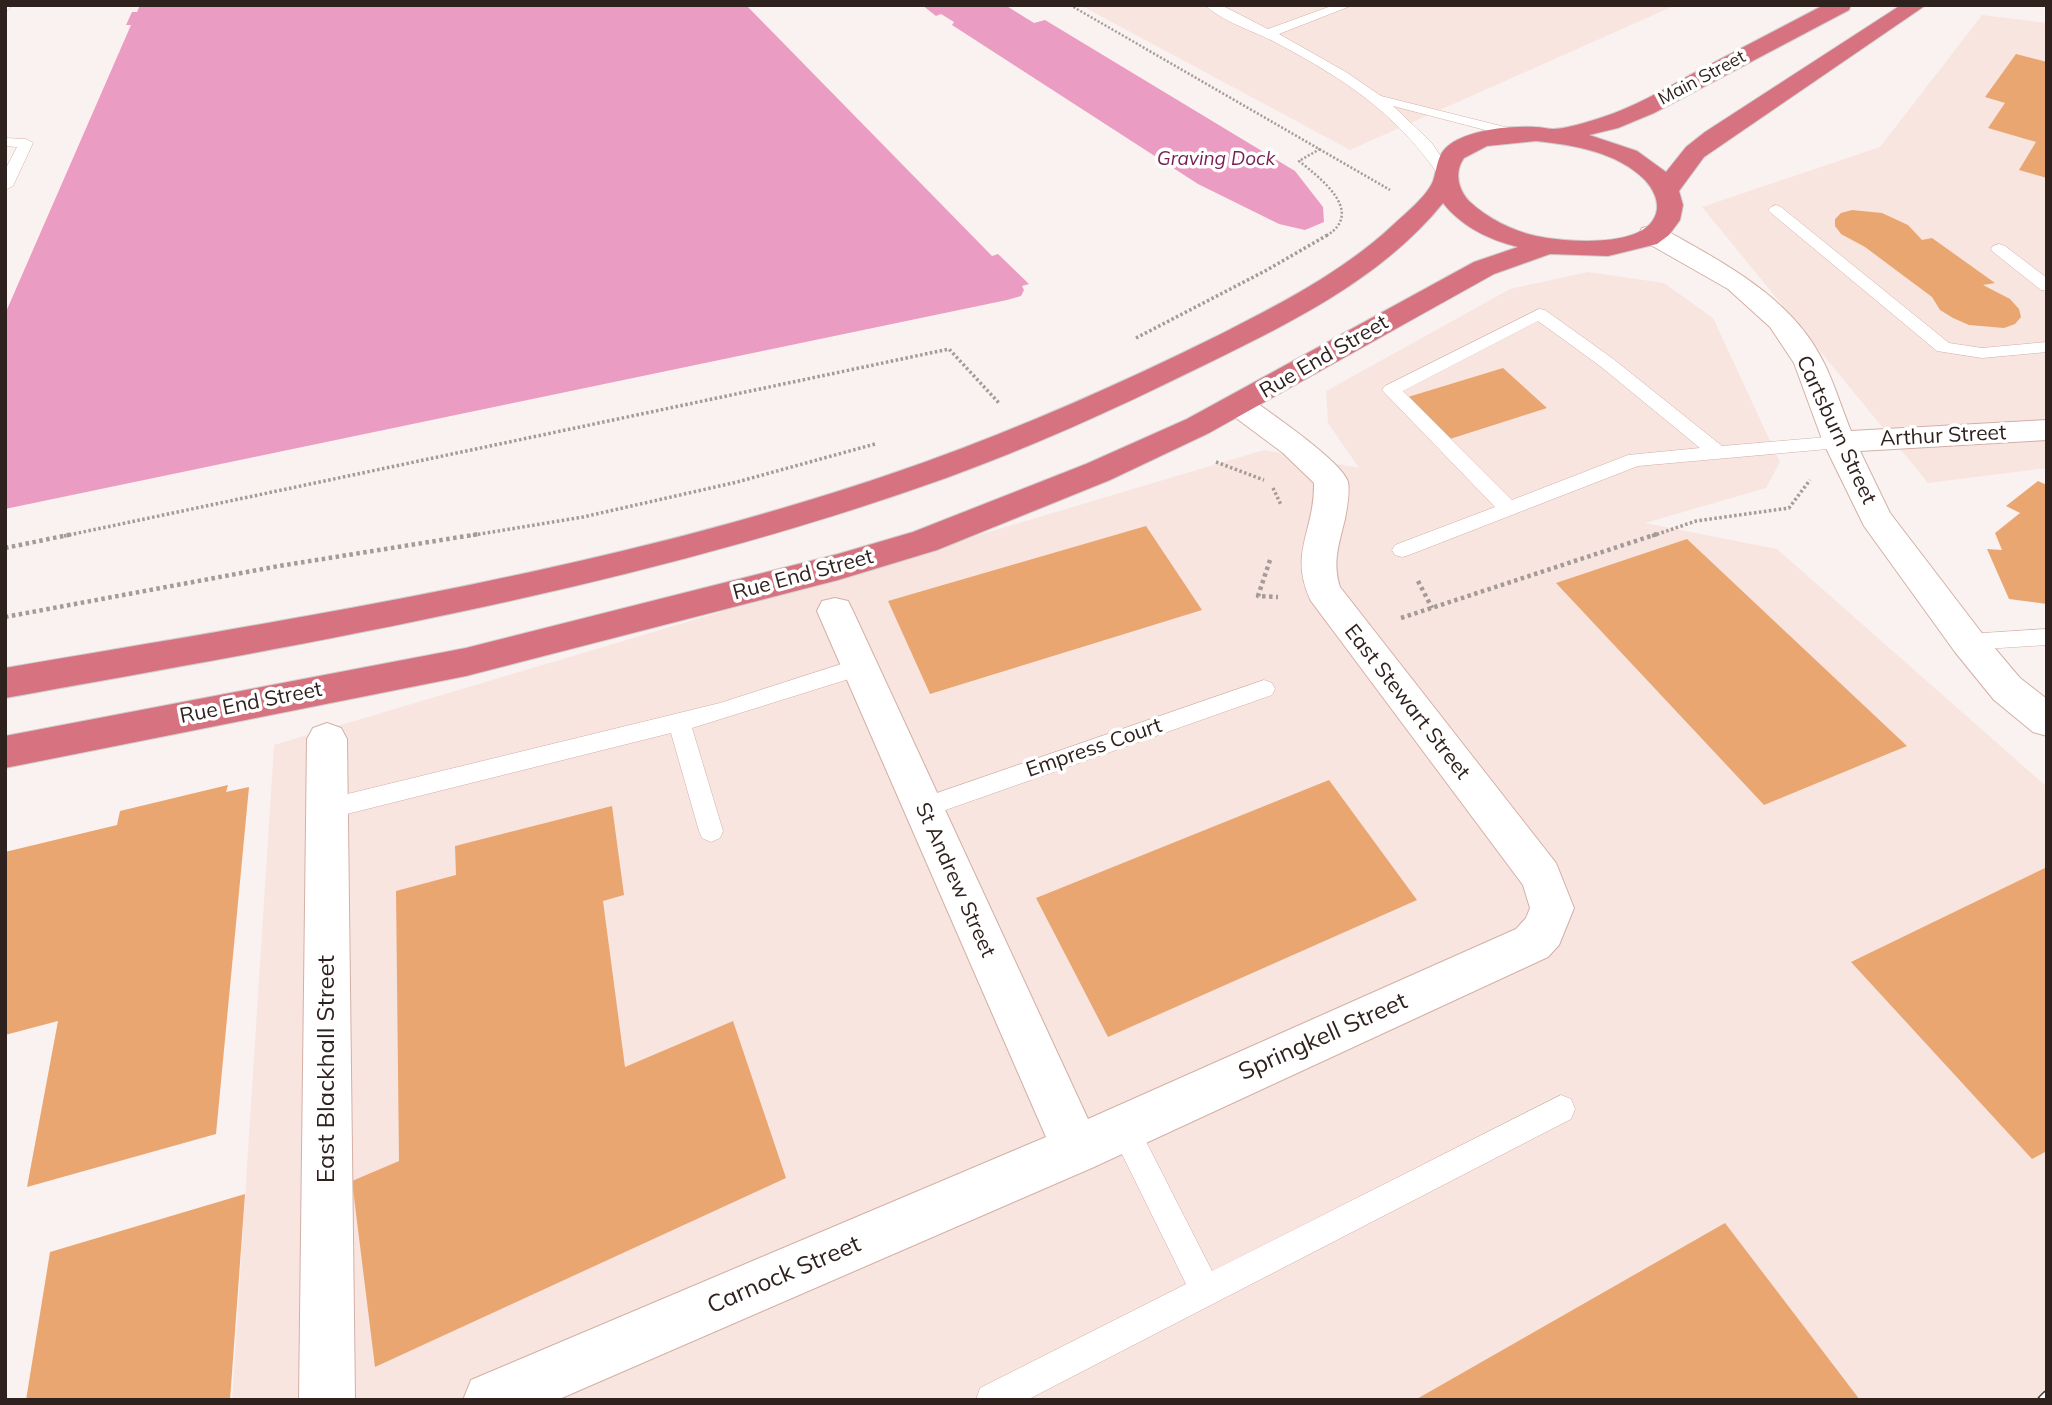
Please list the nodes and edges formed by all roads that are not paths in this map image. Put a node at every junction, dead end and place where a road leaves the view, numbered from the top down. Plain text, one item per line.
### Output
1 (1211, 5) edge
2 (1347, 5) edge
3 (1841, 5) edge
4 (1916, 5) edge
5 (1267, 34) junction
6 (1377, 97) junction
7 (1516, 134) junction
8 (1557, 135) junction
9 (5, 142) edge
10 (1445, 178) junction
11 (5, 187) edge
12 (1666, 190) junction
13 (1776, 210) dead end
14 (1652, 234) junction
15 (1548, 246) junction
16 (1999, 249) dead end
17 (2047, 286) edge
18 (2047, 347) edge
19 (1240, 405) junction
20 (2047, 430) edge
21 (1839, 442) junction
22 (1718, 453) junction
23 (1509, 509) junction
24 (1402, 550) dead end
25 (835, 611) dead end
26 (2047, 637) edge
27 (1968, 642) junction
28 (860, 667) junction
29 (5, 683) edge
30 (1265, 689) dead end
31 (2047, 721) edge
32 (679, 722) junction
33 (327, 738) dead end
34 (5, 752) edge
35 (923, 808) junction
36 (327, 809) junction
37 (711, 831) dead end
38 (1552, 908) joint
39 (1561, 1108) dead end
40 (1124, 1128) junction
41 (1076, 1149) junction
42 (1205, 1290) junction
43 (327, 1400) edge
44 (491, 1400) edge
45 (992, 1400) edge

1 - 5 lane
2 - 5 lane
3 - 8 highway, Main Street
4 - 12 highway
5 - 6 lane
6 - 7 lane
6 - 10 lane
7 - 8 highway
7 - 10 highway
8 - 12 highway
9 - 11 lane
10 - 15 highway
10 - 29 highway
12 - 14 highway
13 - 18 lane
14 - 15 highway
14 - 21 street, Cartsburn Street
15 - 19 highway, Rue End Street
16 - 17 lane
19 - 34 highway, Rue End Street
19 - 38 street, East Stewart Street
20 - 21 street, Arthur Street
21 - 22 lane
21 - 27 street, Cartsburn Street
22 - 23 lane
22 - 23 lane
23 - 24 lane
25 - 28 street, St Andrew Street
26 - 27 lane
27 - 31 street, Cartsburn Street
28 - 32 lane
28 - 35 street, St Andrew Street
30 - 35 lane, Empress Court
32 - 36 lane
32 - 37 lane
33 - 36 street, East Blackhall Street
35 - 41 street, St Andrew Street
36 - 43 street, East Blackhall Street
38 - 40 street, Springkell Street
39 - 42 lane
40 - 41 street, Springkell Street
40 - 42 lane
41 - 44 street, Carnock Street
42 - 45 lane

